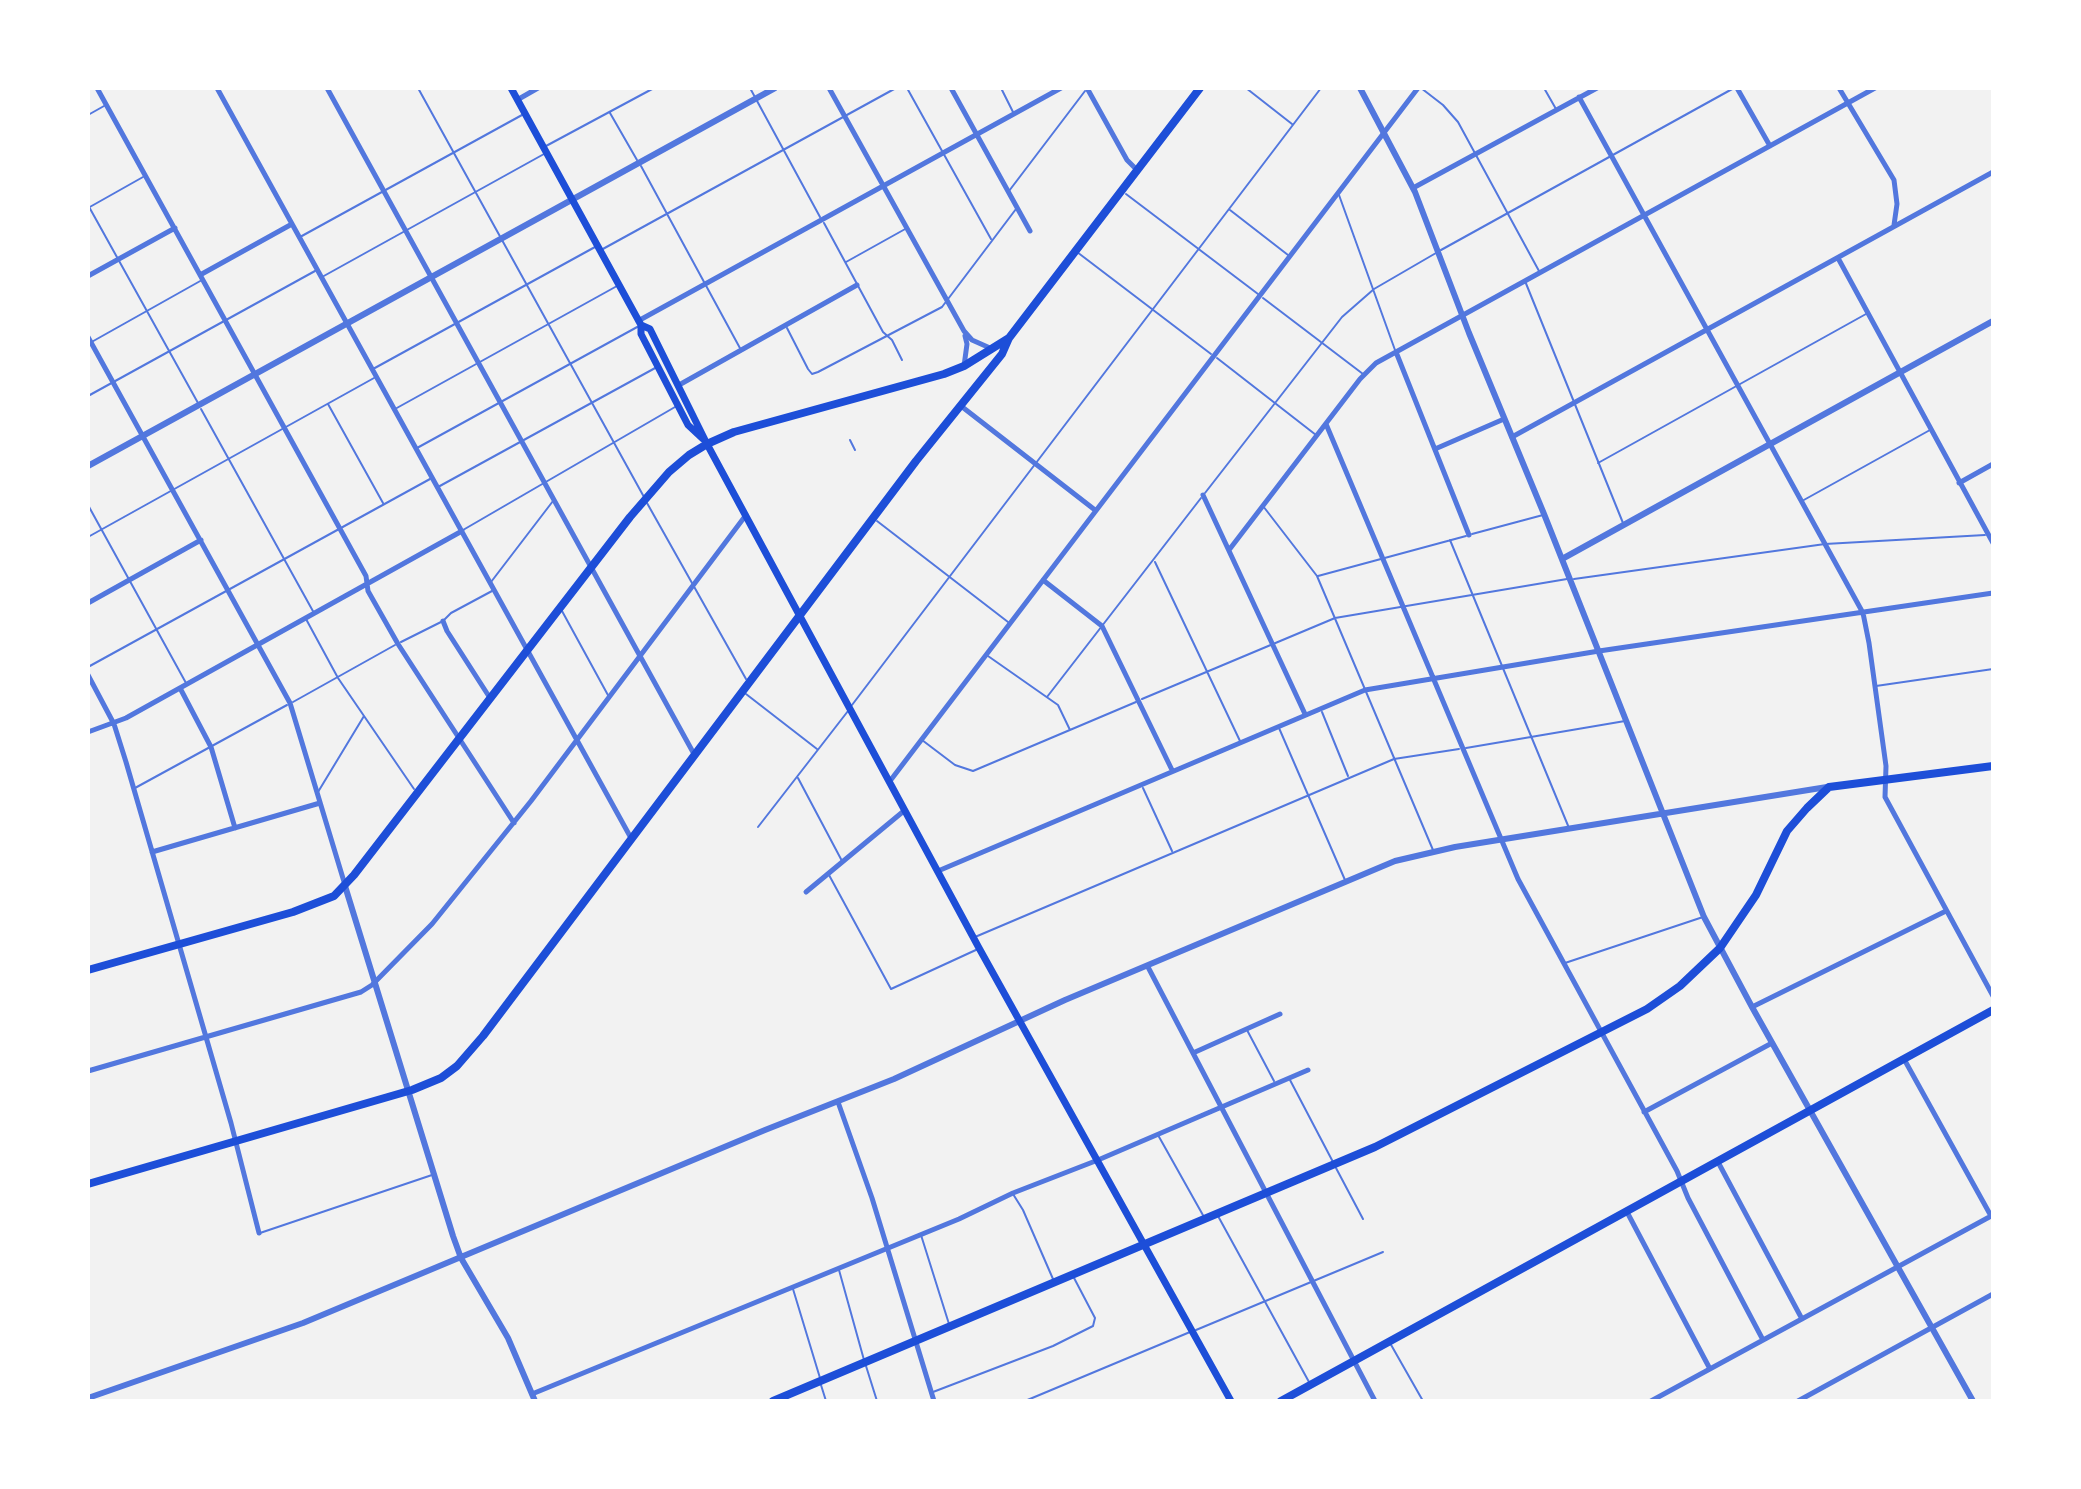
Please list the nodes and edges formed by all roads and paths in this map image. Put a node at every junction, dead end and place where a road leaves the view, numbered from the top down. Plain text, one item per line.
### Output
1 (97, 88) edge
2 (217, 88) edge
3 (327, 88) edge
4 (418, 88) edge
5 (511, 88) edge
6 (538, 88) edge
7 (654, 88) edge
8 (750, 88) edge
9 (775, 88) edge
10 (829, 88) edge
11 (896, 88) edge
12 (907, 88) edge
13 (951, 88) edge
14 (1001, 88) edge
15 (1061, 88) edge
16 (1087, 88) edge
17 (1200, 88) edge
18 (1246, 88) edge
19 (1321, 88) edge
20 (1360, 88) edge
21 (1419, 88) edge
22 (1544, 88) edge
23 (1596, 88) edge
24 (1736, 88) edge
25 (1839, 88) edge
26 (1875, 88) edge
27 (1579, 97) junction
28 (756, 98) junction
29 (517, 100) junction
30 (1848, 103) junction
31 (106, 105) junction
32 (1556, 110) junction
33 (525, 113) junction
34 (610, 113) junction
35 (1014, 114) junction
36 (88, 115) edge
37 (845, 116) junction
38 (1293, 125) junction
39 (1384, 131) junction
40 (977, 135) junction
41 (1770, 146) junction
42 (784, 149) junction
43 (545, 150) junction
44 (455, 153) junction
45 (943, 153) junction
46 (1476, 154) junction
47 (1612, 156) junction
48 (639, 163) junction
49 (1137, 170) junction
50 (1993, 172) edge
51 (146, 176) junction
52 (884, 186) junction
53 (1413, 188) junction
54 (384, 191) junction
55 (1122, 191) junction
56 (1008, 192) junction
57 (1338, 192) junction
58 (477, 193) junction
59 (572, 199) junction
60 (88, 206) edge
61 (1017, 208) junction
62 (1229, 209) junction
63 (667, 213) junction
64 (1508, 214) junction
65 (1644, 215) junction
66 (822, 219) junction
67 (292, 224) junction
68 (1894, 226) junction
69 (175, 228) junction
70 (907, 228) junction
71 (406, 230) junction
72 (1030, 231) dead end
73 (299, 238) junction
74 (501, 238) junction
75 (992, 240) junction
76 (599, 248) junction
77 (1198, 249) junction
78 (1076, 251) junction
79 (1438, 252) junction
80 (1289, 255) junction
81 (1838, 258) junction
82 (118, 259) junction
83 (845, 262) junction
84 (317, 270) junction
85 (1540, 272) junction
86 (88, 276) edge
87 (202, 277) junction
88 (432, 277) junction
89 (321, 278) junction
90 (1525, 281) junction
91 (705, 283) junction
92 (527, 285) junction
93 (619, 285) junction
94 (857, 285) junction
95 (1374, 289) junction
96 (1259, 295) junction
97 (947, 301) junction
98 (1151, 308) junction
99 (147, 311) junction
100 (1869, 313) junction
101 (1462, 316) junction
102 (225, 320) junction
103 (1993, 321) edge
104 (457, 323) junction
105 (640, 323) junction
106 (346, 324) junction
107 (548, 324) junction
108 (785, 325) junction
109 (1706, 329) junction
110 (964, 331) junction
111 (887, 336) junction
112 (1009, 338) junction
113 (89, 341) edge
114 (1321, 342) junction
115 (991, 349) junction
116 (169, 351) junction
117 (742, 351) junction
118 (1396, 352) junction
119 (1213, 356) junction
120 (902, 360) dead end
121 (478, 363) junction
122 (570, 363) junction
123 (658, 366) junction
124 (964, 366) junction
125 (371, 370) junction
126 (1901, 371) junction
127 (255, 374) junction
128 (1364, 375) junction
129 (375, 377) junction
130 (113, 382) junction
131 (679, 385) junction
132 (1738, 387) junction
133 (88, 396) edge
134 (500, 402) junction
135 (1274, 402) junction
136 (592, 403) junction
137 (1574, 403) junction
138 (328, 404) junction
139 (198, 405) junction
140 (678, 406) junction
141 (961, 406) junction
142 (394, 409) junction
143 (1504, 419) junction
144 (1326, 424) junction
145 (284, 428) junction
146 (1930, 430) junction
147 (143, 436) junction
148 (1317, 436) junction
149 (1512, 437) junction
150 (850, 440) dead end
151 (522, 441) junction
152 (613, 442) junction
153 (707, 444) junction
154 (1770, 444) junction
155 (416, 449) junction
156 (1435, 449) junction
157 (855, 450) dead end
158 (228, 459) junction
159 (1034, 462) junction
160 (1598, 463) junction
161 (1993, 464) edge
162 (88, 466) edge
163 (432, 478) junction
164 (545, 482) junction
165 (1959, 483) junction
166 (438, 488) junction
167 (173, 490) junction
168 (1203, 495) junction
169 (645, 499) junction
170 (554, 500) junction
171 (1801, 502) junction
172 (384, 504) junction
173 (88, 505) edge
174 (1263, 506) junction
175 (1095, 510) junction
176 (1544, 514) junction
177 (746, 515) junction
178 (873, 518) junction
179 (1624, 524) junction
180 (101, 529) junction
181 (340, 529) junction
182 (462, 531) junction
183 (1469, 535) junction
184 (1988, 535) junction
185 (88, 537) edge
186 (201, 540) junction
187 (1450, 540) junction
188 (1993, 543) edge
189 (1825, 544) junction
190 (1229, 550) junction
191 (1384, 558) junction
192 (284, 559) junction
193 (1562, 559) junction
194 (1154, 560) junction
195 (591, 567) junction
196 (949, 576) junction
197 (1317, 576) junction
198 (1570, 579) junction
199 (129, 580) junction
200 (1043, 580) junction
201 (491, 583) junction
202 (367, 584) junction
203 (694, 586) junction
204 (494, 590) junction
205 (228, 591) junction
206 (1993, 593) edge
207 (1473, 595) junction
208 (88, 603) edge
209 (1404, 606) junction
210 (560, 608) junction
211 (1863, 613) junction
212 (315, 614) junction
213 (800, 615) junction
214 (1335, 618) junction
215 (306, 619) junction
216 (443, 621) junction
217 (1009, 623) junction
218 (1102, 626) junction
219 (157, 630) junction
220 (1272, 643) junction
221 (398, 644) junction
222 (258, 645) junction
223 (528, 650) junction
224 (1599, 651) junction
225 (986, 654) junction
226 (640, 656) junction
227 (1502, 666) junction
228 (88, 667) edge
229 (1993, 669) edge
230 (1207, 672) junction
231 (88, 675) edge
232 (1434, 677) junction
233 (338, 678) junction
234 (186, 684) junction
235 (1875, 686) junction
236 (745, 687) junction
237 (180, 688) junction
238 (1365, 690) junction
239 (1047, 697) junction
240 (490, 698) junction
241 (609, 698) junction
242 (1139, 700) junction
243 (290, 703) junction
244 (1320, 707) junction
245 (850, 708) junction
246 (1305, 714) junction
247 (364, 716) junction
248 (1627, 721) junction
249 (114, 724) junction
250 (1277, 725) junction
251 (1070, 731) junction
252 (88, 732) edge
253 (1531, 737) junction
254 (458, 739) junction
255 (921, 739) junction
256 (577, 740) junction
257 (1240, 742) junction
258 (211, 747) junction
259 (818, 749) junction
260 (1463, 749) junction
261 (695, 755) junction
262 (1394, 759) junction
263 (1993, 766) edge
264 (1172, 770) junction
265 (797, 776) junction
266 (1349, 777) junction
267 (1886, 779) junction
268 (890, 781) junction
269 (1141, 784) junction
270 (1829, 787) junction
271 (134, 789) junction
272 (317, 793) junction
273 (417, 794) junction
274 (1308, 795) junction
275 (320, 803) junction
276 (905, 810) junction
277 (1664, 814) junction
278 (514, 823) junction
279 (758, 827) dead end
280 (235, 828) junction
281 (1569, 829) junction
282 (631, 838) junction
283 (1501, 840) junction
284 (1433, 851) junction
285 (152, 852) junction
286 (1173, 852) junction
287 (842, 862) junction
288 (938, 871) junction
289 (828, 874) junction
290 (1345, 881) junction
291 (345, 886) junction
292 (806, 892) dead end
293 (1946, 911) junction
294 (1704, 917) junction
295 (974, 937) junction
296 (179, 944) junction
297 (979, 948) junction
298 (1720, 948) junction
299 (1562, 963) junction
300 (1148, 967) junction
301 (88, 970) edge
302 (375, 982) junction
303 (1993, 996) edge
304 (1752, 1007) junction
305 (1993, 1010) edge
306 (1280, 1014) dead end
307 (1019, 1021) junction
308 (1247, 1029) junction
309 (1601, 1033) junction
310 (206, 1037) junction
311 (1772, 1043) junction
312 (1193, 1053) junction
313 (1904, 1059) junction
314 (1308, 1070) dead end
315 (88, 1071) edge
316 (1289, 1078) junction
317 (1276, 1084) junction
318 (406, 1092) junction
319 (838, 1102) junction
320 (1222, 1108) junction
321 (1811, 1110) junction
322 (1644, 1112) junction
323 (1158, 1134) junction
324 (236, 1141) junction
325 (1098, 1160) junction
326 (1717, 1161) junction
327 (1335, 1165) junction
328 (432, 1175) junction
329 (1681, 1181) junction
330 (88, 1184) edge
331 (1013, 1193) junction
332 (1267, 1194) junction
333 (1626, 1211) junction
334 (1217, 1215) junction
335 (1992, 1215) edge
336 (1363, 1219) dead end
337 (1205, 1220) junction
338 (259, 1233) joint
339 (921, 1234) junction
340 (1145, 1246) junction
341 (887, 1248) junction
342 (1383, 1252) dead end
343 (461, 1258) junction
344 (1898, 1267) junction
345 (839, 1268) junction
346 (1073, 1276) junction
347 (1313, 1281) junction
348 (1054, 1283) junction
349 (793, 1288) junction
350 (1993, 1294) edge
351 (1263, 1302) junction
352 (1802, 1319) junction
353 (950, 1327) junction
354 (1932, 1328) junction
355 (1192, 1331) junction
356 (1763, 1340) junction
357 (915, 1342) junction
358 (1390, 1342) junction
359 (1354, 1361) junction
360 (865, 1363) junction
361 (1710, 1369) junction
362 (821, 1381) junction
363 (1310, 1385) junction
364 (932, 1393) junction
365 (88, 1398) edge
366 (534, 1398) edge
367 (776, 1401) edge
368 (826, 1401) edge
369 (877, 1401) edge
370 (934, 1401) edge
371 (1025, 1401) edge
372 (1231, 1401) edge
373 (1281, 1401) edge
374 (1375, 1401) edge
375 (1423, 1401) edge
376 (1651, 1401) edge
377 (1798, 1401) edge
378 (1973, 1401) edge

1 - 31 street
2 - 67 street
3 - 54 street
4 - 44 lane
5 - 29 main road
6 - 29 street
7 - 34 lane
8 - 28 lane
9 - 28 street
10 - 37 street
11 - 37 lane
12 - 45 lane
13 - 40 street
14 - 35 lane
15 - 35 street
16 - 49 street
16 - 56 lane
17 - 49 main road
18 - 38 lane
19 - 38 lane
20 - 39 street
21 - 39 street
21 - 46 lane
22 - 32 lane
23 - 27 street
24 - 41 street
24 - 47 lane
25 - 30 street
26 - 30 street
27 - 32 street
27 - 47 street
28 - 42 lane
28 - 48 street
29 - 33 main road
30 - 41 street
30 - 68 street
31 - 36 lane
31 - 51 street
32 - 46 street
33 - 43 main road
33 - 44 lane
34 - 43 lane
34 - 48 lane
35 - 40 street
37 - 42 lane
37 - 52 street
38 - 62 lane
39 - 53 street
39 - 57 street
40 - 45 street
40 - 56 street
41 - 65 street
42 - 63 lane
42 - 66 lane
43 - 58 lane
43 - 59 main road
44 - 54 lane
44 - 58 lane
45 - 52 street
45 - 75 lane
46 - 53 street
46 - 64 lane
47 - 64 lane
47 - 65 street
48 - 59 street
48 - 63 lane
49 - 55 main road
50 - 68 street
51 - 60 lane
51 - 69 street
52 - 66 street
52 - 70 street
53 - 79 street
54 - 71 street
54 - 73 lane
55 - 77 lane
55 - 78 main road
56 - 61 street
57 - 80 street
57 - 95 lane
58 - 71 lane
58 - 74 lane
59 - 74 street
59 - 76 main road
60 - 82 lane
61 - 72 street
61 - 75 lane
62 - 77 lane
62 - 80 lane
63 - 76 lane
63 - 91 lane
64 - 79 lane
64 - 85 lane
65 - 85 street
65 - 109 street
66 - 83 lane
66 - 91 street
67 - 73 street
67 - 87 street
68 - 81 street
69 - 82 street
69 - 87 street
70 - 83 lane
70 - 97 street
71 - 88 street
71 - 89 lane
73 - 84 street
74 - 88 street
74 - 92 lane
75 - 97 lane
76 - 92 lane
76 - 93 main road
77 - 96 lane
77 - 98 lane
78 - 98 lane
78 - 112 main road
79 - 95 lane
79 - 101 street
80 - 96 street
81 - 100 street
81 - 109 street
82 - 86 street
82 - 99 lane
83 - 94 lane
84 - 89 street
84 - 102 lane
85 - 90 street
87 - 99 lane
87 - 102 street
88 - 104 street
88 - 106 street
89 - 106 street
90 - 101 street
90 - 137 lane
91 - 105 street
91 - 117 lane
92 - 104 lane
92 - 107 lane
93 - 105 main road
93 - 107 lane
94 - 108 street
94 - 111 lane
95 - 114 lane
95 - 118 lane
96 - 114 lane
96 - 119 street
97 - 110 street
97 - 111 lane
98 - 119 lane
98 - 159 lane
99 - 113 lane
99 - 116 lane
100 - 126 street
100 - 132 lane
101 - 118 street
101 - 143 street
102 - 116 lane
102 - 127 street
103 - 126 street
104 - 121 street
104 - 125 lane
105 - 122 lane
105 - 123 main road
105 - 131 main road
106 - 125 street
106 - 127 street
107 - 121 lane
107 - 122 lane
108 - 111 lane
108 - 117 street
109 - 132 street
109 - 137 street
110 - 115 street
110 - 124 street
111 - 120 lane
112 - 115 main road
112 - 141 main road
113 - 130 street
114 - 128 lane
114 - 135 lane
115 - 124 main road
116 - 130 lane
116 - 139 lane
117 - 131 street
118 - 128 street
118 - 156 street
119 - 135 lane
119 - 175 street
121 - 134 street
121 - 142 lane
122 - 134 lane
122 - 136 lane
123 - 136 lane
123 - 140 main road
124 - 153 main road
125 - 129 street
126 - 146 street
126 - 154 street
127 - 139 street
127 - 145 street
128 - 144 street
129 - 138 lane
129 - 142 street
130 - 133 lane
130 - 147 street
131 - 153 main road
132 - 154 street
132 - 160 lane
134 - 151 street
134 - 155 lane
135 - 148 lane
135 - 168 lane
136 - 151 lane
136 - 152 lane
137 - 149 street
137 - 160 lane
138 - 145 lane
138 - 172 lane
139 - 147 street
139 - 158 lane
140 - 152 lane
140 - 153 main road
141 - 159 street
141 - 178 main road
142 - 155 street
143 - 149 street
143 - 156 street
144 - 148 street
144 - 191 street
145 - 158 lane
145 - 181 street
146 - 165 street
146 - 171 lane
147 - 162 street
147 - 167 street
148 - 174 street
149 - 176 street
150 - 157 lane
151 - 164 street
151 - 166 lane
152 - 164 lane
152 - 169 lane
153 - 169 main road
153 - 177 main road
154 - 171 street
154 - 179 street
155 - 163 street
156 - 183 street
158 - 167 lane
158 - 192 lane
159 - 175 street
159 - 196 lane
160 - 179 lane
161 - 165 street
163 - 166 street
163 - 172 lane
164 - 170 street
164 - 182 lane
165 - 184 street
166 - 182 street
167 - 180 lane
167 - 186 street
168 - 190 street
168 - 194 lane
169 - 195 main road
169 - 203 lane
170 - 195 street
170 - 201 lane
171 - 189 street
172 - 181 lane
173 - 180 lane
174 - 190 street
174 - 197 lane
175 - 200 street
176 - 183 lane
176 - 193 street
177 - 203 street
177 - 213 main road
178 - 196 lane
178 - 213 main road
179 - 193 street
180 - 185 lane
180 - 199 lane
181 - 192 lane
181 - 202 street
182 - 201 street
182 - 202 street
183 - 187 lane
184 - 188 street
184 - 189 lane
186 - 199 street
186 - 205 street
187 - 191 lane
187 - 207 lane
189 - 198 lane
189 - 211 street
190 - 220 street
191 - 197 lane
191 - 209 street
192 - 205 lane
192 - 212 lane
193 - 198 street
194 - 218 lane
194 - 230 lane
195 - 210 main road
195 - 226 street
196 - 217 lane
196 - 245 lane
197 - 214 lane
198 - 207 lane
198 - 224 street
199 - 208 street
199 - 219 lane
200 - 217 street
200 - 218 street
201 - 204 street
202 - 212 street
202 - 221 street
203 - 226 street
203 - 236 lane
204 - 216 lane
204 - 223 street
205 - 219 lane
205 - 222 street
206 - 211 street
207 - 209 lane
207 - 227 lane
209 - 214 lane
209 - 232 street
210 - 223 main road
210 - 241 lane
211 - 224 street
211 - 235 street
212 - 215 street
213 - 236 main road
213 - 245 main road
214 - 220 lane
214 - 238 lane
215 - 222 street
215 - 233 lane
216 - 221 lane
216 - 240 street
217 - 225 street
218 - 239 lane
218 - 242 street
219 - 228 lane
219 - 234 lane
220 - 230 lane
220 - 246 street
221 - 233 lane
221 - 254 street
222 - 234 street
222 - 243 street
223 - 240 main road
223 - 256 street
224 - 227 street
224 - 248 street
225 - 239 lane
225 - 255 street
226 - 241 street
226 - 261 street
227 - 232 street
227 - 253 lane
229 - 235 lane
230 - 242 lane
230 - 257 lane
231 - 249 street
232 - 238 street
232 - 260 street
233 - 243 lane
233 - 247 lane
234 - 237 street
235 - 267 street
236 - 259 lane
236 - 261 main road
237 - 249 street
237 - 258 street
238 - 244 street
238 - 262 lane
239 - 251 lane
240 - 254 main road
241 - 256 street
242 - 251 lane
242 - 264 street
243 - 258 lane
243 - 272 street
244 - 246 street
244 - 266 lane
245 - 259 lane
245 - 268 main road
246 - 250 street
247 - 272 lane
247 - 273 lane
248 - 253 lane
248 - 277 street
249 - 252 street
249 - 271 street
250 - 257 street
250 - 274 lane
251 - 255 lane
253 - 260 lane
253 - 281 lane
254 - 273 main road
254 - 278 street
255 - 268 street
256 - 278 street
256 - 282 street
257 - 264 street
258 - 271 lane
258 - 280 street
259 - 265 lane
260 - 262 lane
260 - 283 street
261 - 282 main road
262 - 266 lane
262 - 284 lane
263 - 267 main road
264 - 269 street
265 - 279 lane
265 - 287 lane
266 - 274 lane
267 - 270 main road
267 - 293 street
268 - 276 main road
269 - 286 lane
269 - 288 street
270 - 277 street
270 - 298 main road
271 - 285 street
272 - 275 street
273 - 291 main road
274 - 286 lane
274 - 290 lane
275 - 280 street
275 - 291 street
276 - 287 street
276 - 288 main road
277 - 281 street
277 - 294 street
278 - 302 street
280 - 285 street
281 - 283 street
282 - 318 main road
283 - 284 street
283 - 299 street
284 - 290 street
285 - 296 street
286 - 295 lane
287 - 289 street
288 - 295 main road
289 - 292 street
289 - 297 lane
290 - 300 street
291 - 296 main road
291 - 302 street
293 - 303 street
293 - 304 street
294 - 298 street
294 - 299 lane
295 - 297 main road
296 - 301 main road
296 - 310 street
297 - 307 main road
298 - 304 street
298 - 309 main road
299 - 309 street
300 - 307 street
300 - 312 street
302 - 310 street
302 - 318 street
304 - 311 street
305 - 313 main road
306 - 308 street
307 - 319 street
307 - 325 main road
308 - 312 street
308 - 317 lane
309 - 322 street
309 - 327 main road
310 - 315 street
310 - 324 street
311 - 321 street
311 - 322 street
312 - 320 street
313 - 321 main road
313 - 335 street
314 - 316 street
316 - 317 street
316 - 327 lane
317 - 320 street
318 - 324 main road
318 - 328 street
319 - 341 street
319 - 343 street
320 - 323 street
320 - 332 street
321 - 326 main road
321 - 344 street
322 - 329 street
323 - 325 street
323 - 337 lane
324 - 330 main road
324 - 338 street
325 - 331 street
325 - 340 main road
326 - 329 main road
326 - 352 street
327 - 332 main road
327 - 336 lane
328 - 338 lane
328 - 343 street
329 - 333 main road
329 - 356 street
331 - 339 street
331 - 348 lane
332 - 334 main road
332 - 347 street
333 - 358 main road
333 - 361 street
334 - 337 main road
334 - 351 lane
335 - 344 street
337 - 340 main road
339 - 341 street
339 - 353 lane
340 - 346 main road
340 - 355 main road
341 - 345 street
341 - 357 street
342 - 347 lane
343 - 365 street
343 - 366 street
344 - 352 street
344 - 354 street
345 - 349 street
345 - 360 lane
346 - 348 main road
346 - 364 lane
347 - 351 lane
347 - 359 street
348 - 353 main road
349 - 362 lane
349 - 366 street
350 - 354 street
351 - 355 lane
351 - 363 lane
352 - 356 street
353 - 357 main road
354 - 377 street
354 - 378 street
355 - 371 lane
355 - 372 main road
356 - 361 street
357 - 360 main road
357 - 364 street
358 - 359 main road
358 - 375 lane
359 - 363 main road
359 - 374 street
360 - 362 main road
360 - 369 lane
361 - 376 street
362 - 367 main road
362 - 368 lane
363 - 373 main road
364 - 370 street

